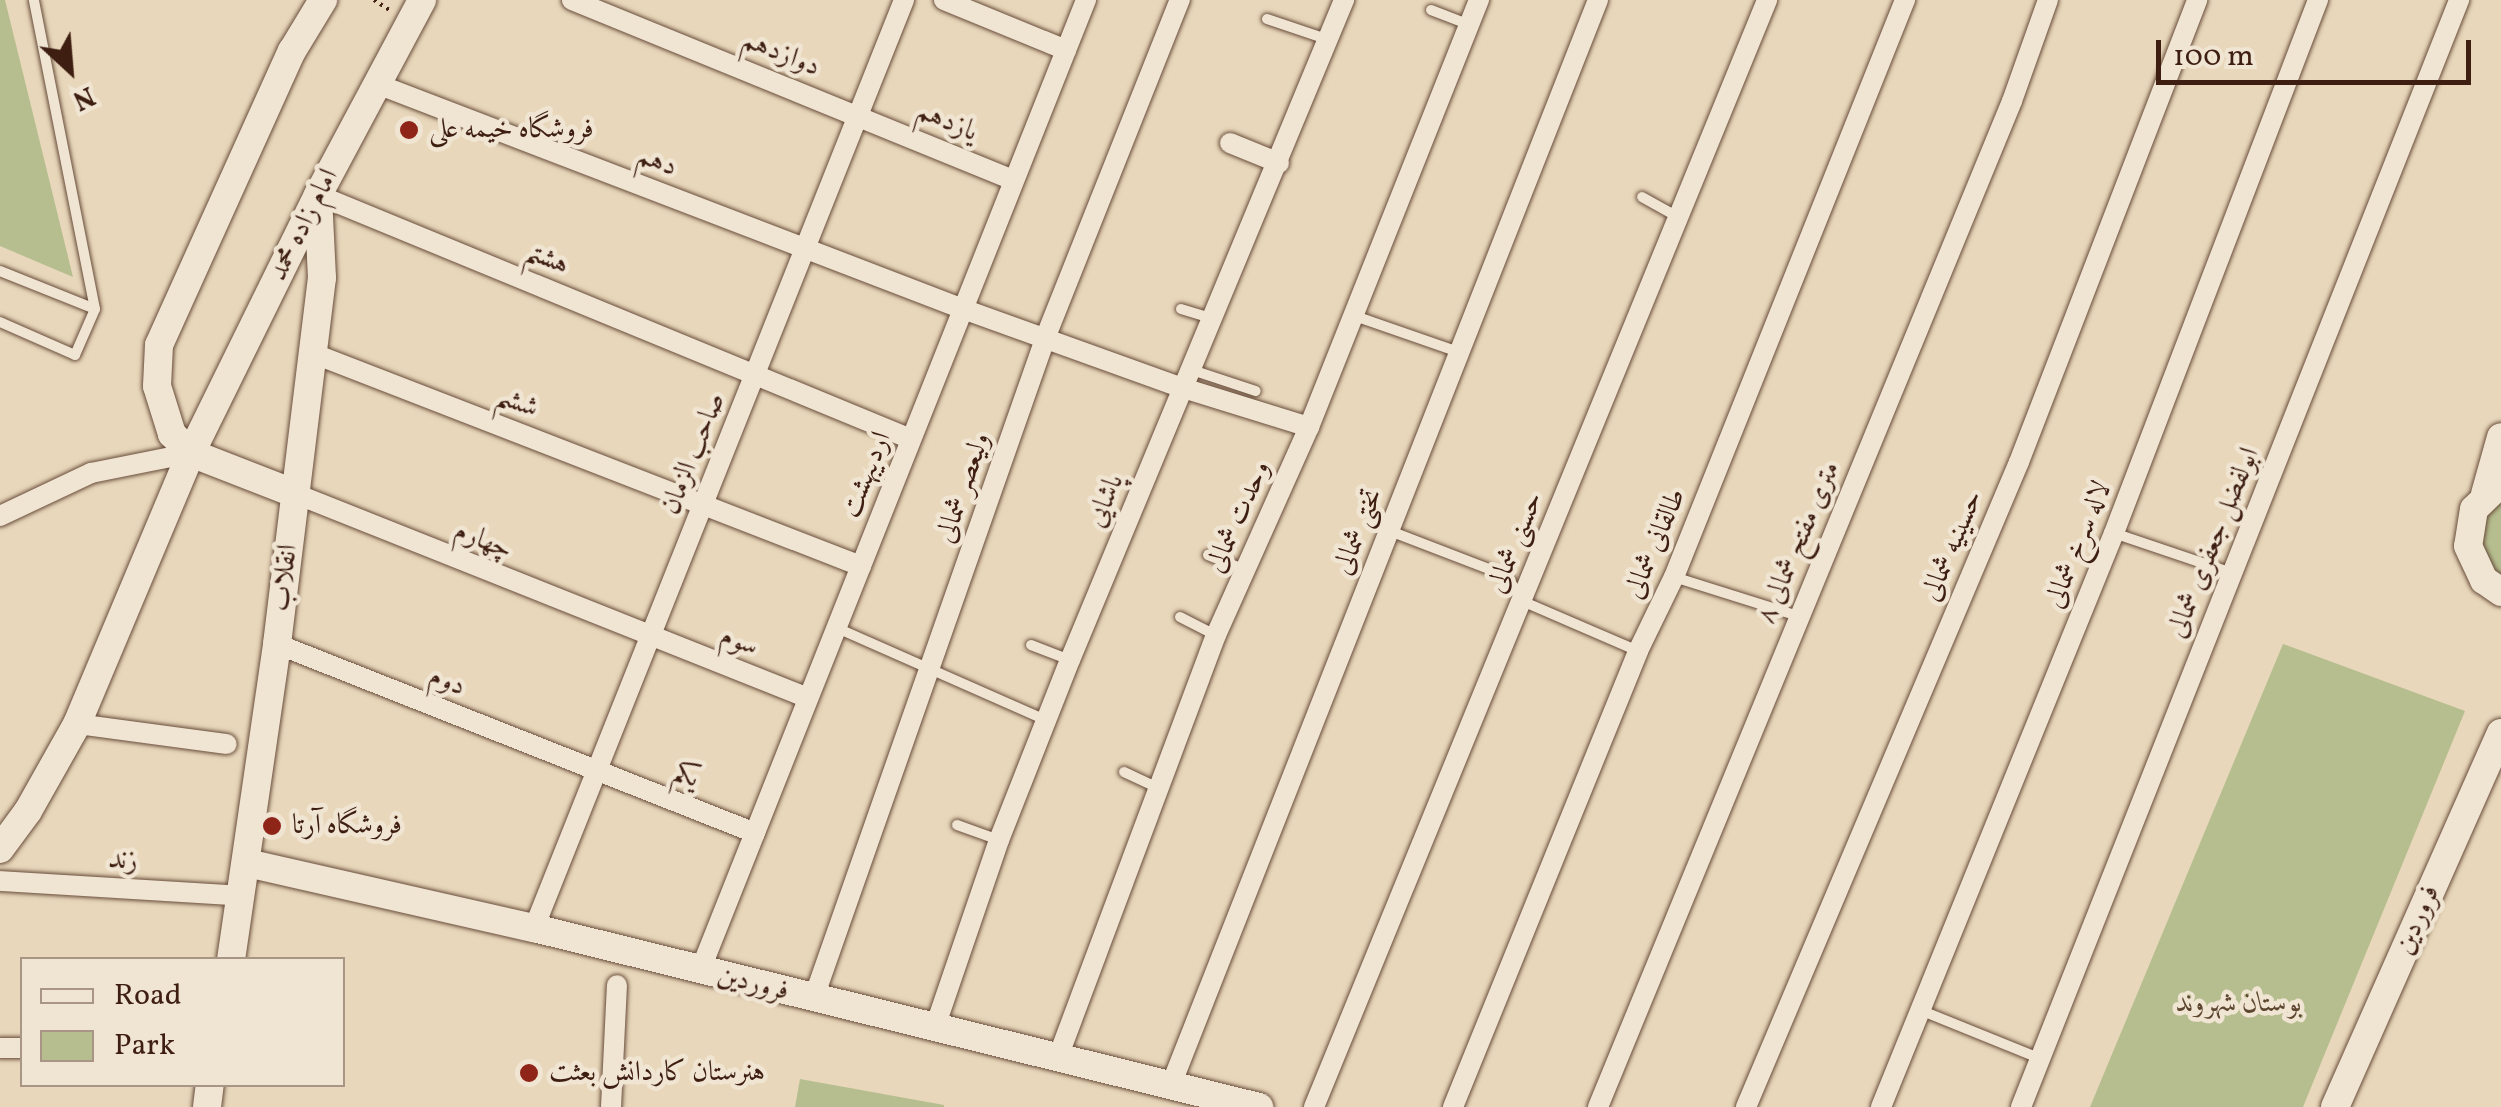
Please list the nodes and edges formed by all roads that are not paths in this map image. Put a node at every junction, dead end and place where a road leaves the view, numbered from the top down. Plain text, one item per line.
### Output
1 (34, 0) edge
2 (323, 0) edge
3 (422, 0) edge
4 (572, 0) edge
5 (904, 0) edge
6 (944, 0) edge
7 (1086, 0) edge
8 (1180, 0) edge
9 (1344, 0) edge
10 (1479, 0) edge
11 (1598, 0) edge
12 (1766, 0) edge
13 (1905, 0) edge
14 (2048, 0) edge
15 (2197, 0) edge
16 (2318, 0) edge
17 (2460, 0) edge
18 (1431, 10) dead end
19 (1267, 19) dead end
20 (1469, 24) junction
21 (1330, 40) junction
22 (1066, 50) junction
23 (377, 84) junction
24 (858, 114) junction
25 (1230, 143) dead end
26 (1278, 163) junction
27 (1014, 180) junction
28 (318, 195) junction
29 (1642, 197) dead end
30 (1678, 217) junction
31 (806, 248) junction
32 (0, 270) edge
33 (95, 309) junction
34 (963, 309) junction
35 (1181, 309) dead end
36 (1351, 315) junction
37 (1211, 318) junction
38 (0, 322) edge
39 (1046, 336) junction
40 (1460, 352) junction
41 (312, 354) junction
42 (755, 375) junction
43 (1187, 379) junction
44 (1256, 391) dead end
45 (1309, 426) junction
46 (2501, 437) edge
47 (912, 439) junction
48 (190, 453) junction
49 (2493, 489) edge
50 (296, 494) junction
51 (703, 504) junction
52 (0, 516) edge
53 (1389, 531) junction
54 (2114, 532) junction
55 (1208, 555) dead end
56 (861, 566) junction
57 (1246, 570) junction
58 (2232, 572) junction
59 (1674, 577) junction
60 (2500, 592) edge
61 (1522, 601) junction
62 (1798, 616) junction
63 (1180, 617) dead end
64 (836, 628) junction
65 (1216, 635) junction
66 (650, 638) junction
67 (277, 644) junction
68 (1031, 646) dead end
69 (1638, 651) junction
70 (1070, 660) junction
71 (930, 666) junction
72 (808, 698) junction
73 (1047, 720) junction
74 (78, 724) junction
75 (2501, 733) edge
76 (227, 744) dead end
77 (597, 770) junction
78 (1124, 772) dead end
79 (1158, 788) junction
80 (957, 825) dead end
81 (755, 834) junction
82 (999, 840) junction
83 (0, 849) edge
84 (246, 863) junction
85 (0, 881) edge
86 (242, 896) junction
87 (534, 928) junction
88 (232, 957) edge
89 (700, 971) junction
90 (617, 985) dead end
91 (813, 1000) junction
92 (1920, 1010) junction
93 (934, 1030) junction
94 (2039, 1058) junction
95 (1057, 1060) junction
96 (1171, 1085) junction
97 (611, 1107) edge
98 (1259, 1107) edge
99 (1314, 1107) edge
100 (1453, 1107) edge
101 (1598, 1107) edge
102 (1746, 1107) edge
103 (1881, 1107) edge
104 (2020, 1107) edge
105 (2335, 1107) edge

1 - 33 lane
2 - 48 street
3 - 23 street, امام زاده محمد
4 - 24 street, دوازدهم
5 - 24 street, صاحب الزمان
6 - 22 street
7 - 22 street, اردیبهشت
8 - 39 street, ولیعصر شمالی
9 - 21 street, پاشایی
10 - 20 street, وحدت شمالی
11 - 40 street, تختی شمالی
12 - 30 street, حسنی شمالی
13 - 59 street, طالقانی شمالی
14 - 62 street, ۸ متری مفتح شمالی
15 - 102 street, حسینیه شمالی
16 - 54 street, لاله سرخ شمالی
17 - 58 street, ابولفضل جعفری شمالی
18 - 20 lane
19 - 21 lane
20 - 36 street, وحدت شمالی
21 - 26 street, پاشایی
22 - 27 street, اردیبهشت
23 - 28 street, امام زاده محمد
23 - 31 street, دهم
24 - 27 street, یازدهم
24 - 31 street, صاحب الزمان
25 - 26 street
26 - 37 street, پاشایی
27 - 34 street, اردیبهشت
28 - 41 street, انقلاب
28 - 42 street, هشتم
28 - 48 street, امام زاده محمد
29 - 30 lane
30 - 61 street, حسنی شمالی
31 - 34 street, دهم
31 - 42 street, صاحب الزمان
32 - 33 lane
33 - 38 lane
34 - 39 street, دهم
34 - 47 street, اردیبهشت
35 - 37 lane
36 - 40 lane
36 - 45 street, وحدت شمالی
37 - 43 street, پاشایی
39 - 43 street, دهم
39 - 71 street, ولیعصر شمالی
40 - 53 street, تختی شمالی
41 - 50 street, انقلاب
41 - 51 street, ششم
42 - 47 street, هشتم
42 - 51 street, صاحب الزمان
43 - 44 lane
43 - 45 street, دهم
43 - 70 street, پاشایی
45 - 57 street, وحدت شمالی
46 - 49 street
47 - 56 street, اردیبهشت
48 - 50 street
48 - 52 street
48 - 74 street, امام زاده محمد
49 - 60 street
50 - 66 street, چهارم
50 - 67 street, انقلاب
51 - 56 street, ششم
51 - 66 street, صاحب الزمان
53 - 61 lane
53 - 96 street, تختی شمالی
54 - 58 lane
54 - 92 street, لاله سرخ شمالی
55 - 57 lane
56 - 64 street, اردیبهشت
57 - 65 street, وحدت شمالی
58 - 94 street, ابولفضل جعفری شمالی
59 - 62 lane
59 - 69 street, طالقانی شمالی
61 - 69 lane
61 - 99 street, حسنی شمالی
62 - 101 street, ۸ متری مفتح شمالی
63 - 65 lane
64 - 71 lane
64 - 72 street, اردیبهشت
65 - 79 street, وحدت شمالی
66 - 72 street, سوم
66 - 77 street, صاحب الزمان
67 - 77 street, دوم
67 - 84 street, انقلاب
68 - 70 lane
69 - 100 street, طالقانی شمالی
70 - 73 street, پاشایی
71 - 73 lane
71 - 91 street, ولیعصر شمالی
72 - 81 street, اردیبهشت
73 - 82 street, پاشایی
74 - 76 street
74 - 83 street, امام زاده محمد
75 - 105 street, فروردین
77 - 81 street, یکم
77 - 87 street, صاحب الزمان
78 - 79 lane
79 - 95 street, وحدت شمالی
80 - 82 lane
81 - 89 street, اردیبهشت
82 - 93 street, پاشایی
84 - 86 street, انقلاب
84 - 87 street, فروردین
85 - 86 street, زند
86 - 88 street, انقلاب
87 - 89 street, فروردین
89 - 91 street, فروردین
90 - 97 street
91 - 93 street, فروردین
92 - 94 lane
92 - 103 street, لاله سرخ شمالی
93 - 95 street, فروردین
94 - 104 street, ابولفضل جعفری شمالی
95 - 96 street, فروردین
96 - 98 street, فروردین

